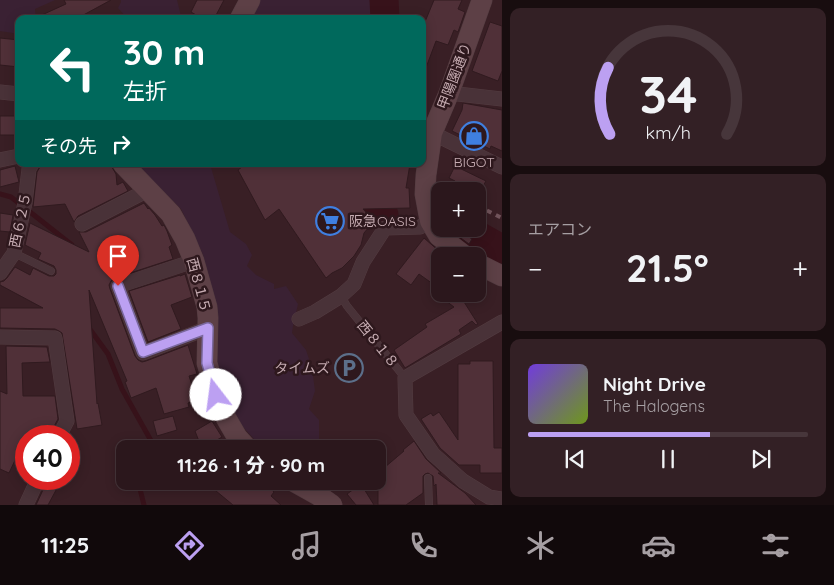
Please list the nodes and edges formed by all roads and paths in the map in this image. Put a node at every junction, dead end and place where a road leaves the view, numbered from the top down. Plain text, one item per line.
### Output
1 (250, 0) edge
2 (482, 0) edge
3 (242, 15) edge
4 (0, 92) edge
5 (449, 93) junction
6 (15, 94) edge
7 (502, 100) edge
8 (432, 133) junction
9 (15, 157) edge
10 (0, 160) edge
11 (30, 167) edge
12 (126, 167) edge
13 (502, 167) edge
14 (148, 190) junction
15 (430, 221) junction
16 (82, 224) dead end
17 (453, 247) edge
18 (14, 253) junction
19 (194, 261) junction
20 (486, 268) edge
21 (51, 271) dead end
22 (0, 273) edge
23 (502, 276) edge
24 (341, 296) junction
25 (299, 319) dead end
26 (502, 322) edge
27 (208, 328) junction
28 (0, 337) edge
29 (406, 378) junction
30 (65, 425) edge
31 (240, 440) edge
32 (428, 478) dead end
33 (33, 490) edge
34 (309, 490) edge
35 (502, 499) edge
36 (26, 505) edge
37 (332, 505) edge
38 (429, 505) edge

1 - 3 street
2 - 5 street, 甲陽園通り
4 - 6 street
5 - 7 street
5 - 8 street, 甲陽園通り
8 - 13 street
8 - 15 street, 甲陽園通り
9 - 10 street
11 - 18 street, 西６２５
12 - 14 street, 西８１５
14 - 16 street
14 - 19 street, 西８１５
15 - 17 street, 甲陽園通り
15 - 24 street
18 - 21 lane
18 - 22 street, 西６２５
19 - 27 street, 西８１５
19 - 27 street
20 - 23 street
24 - 25 street
24 - 29 lane, 西８１８
26 - 29 street
27 - 31 street, 西８１５
28 - 30 street
29 - 35 street, 西８１８
32 - 38 lane
33 - 36 street
34 - 37 street

